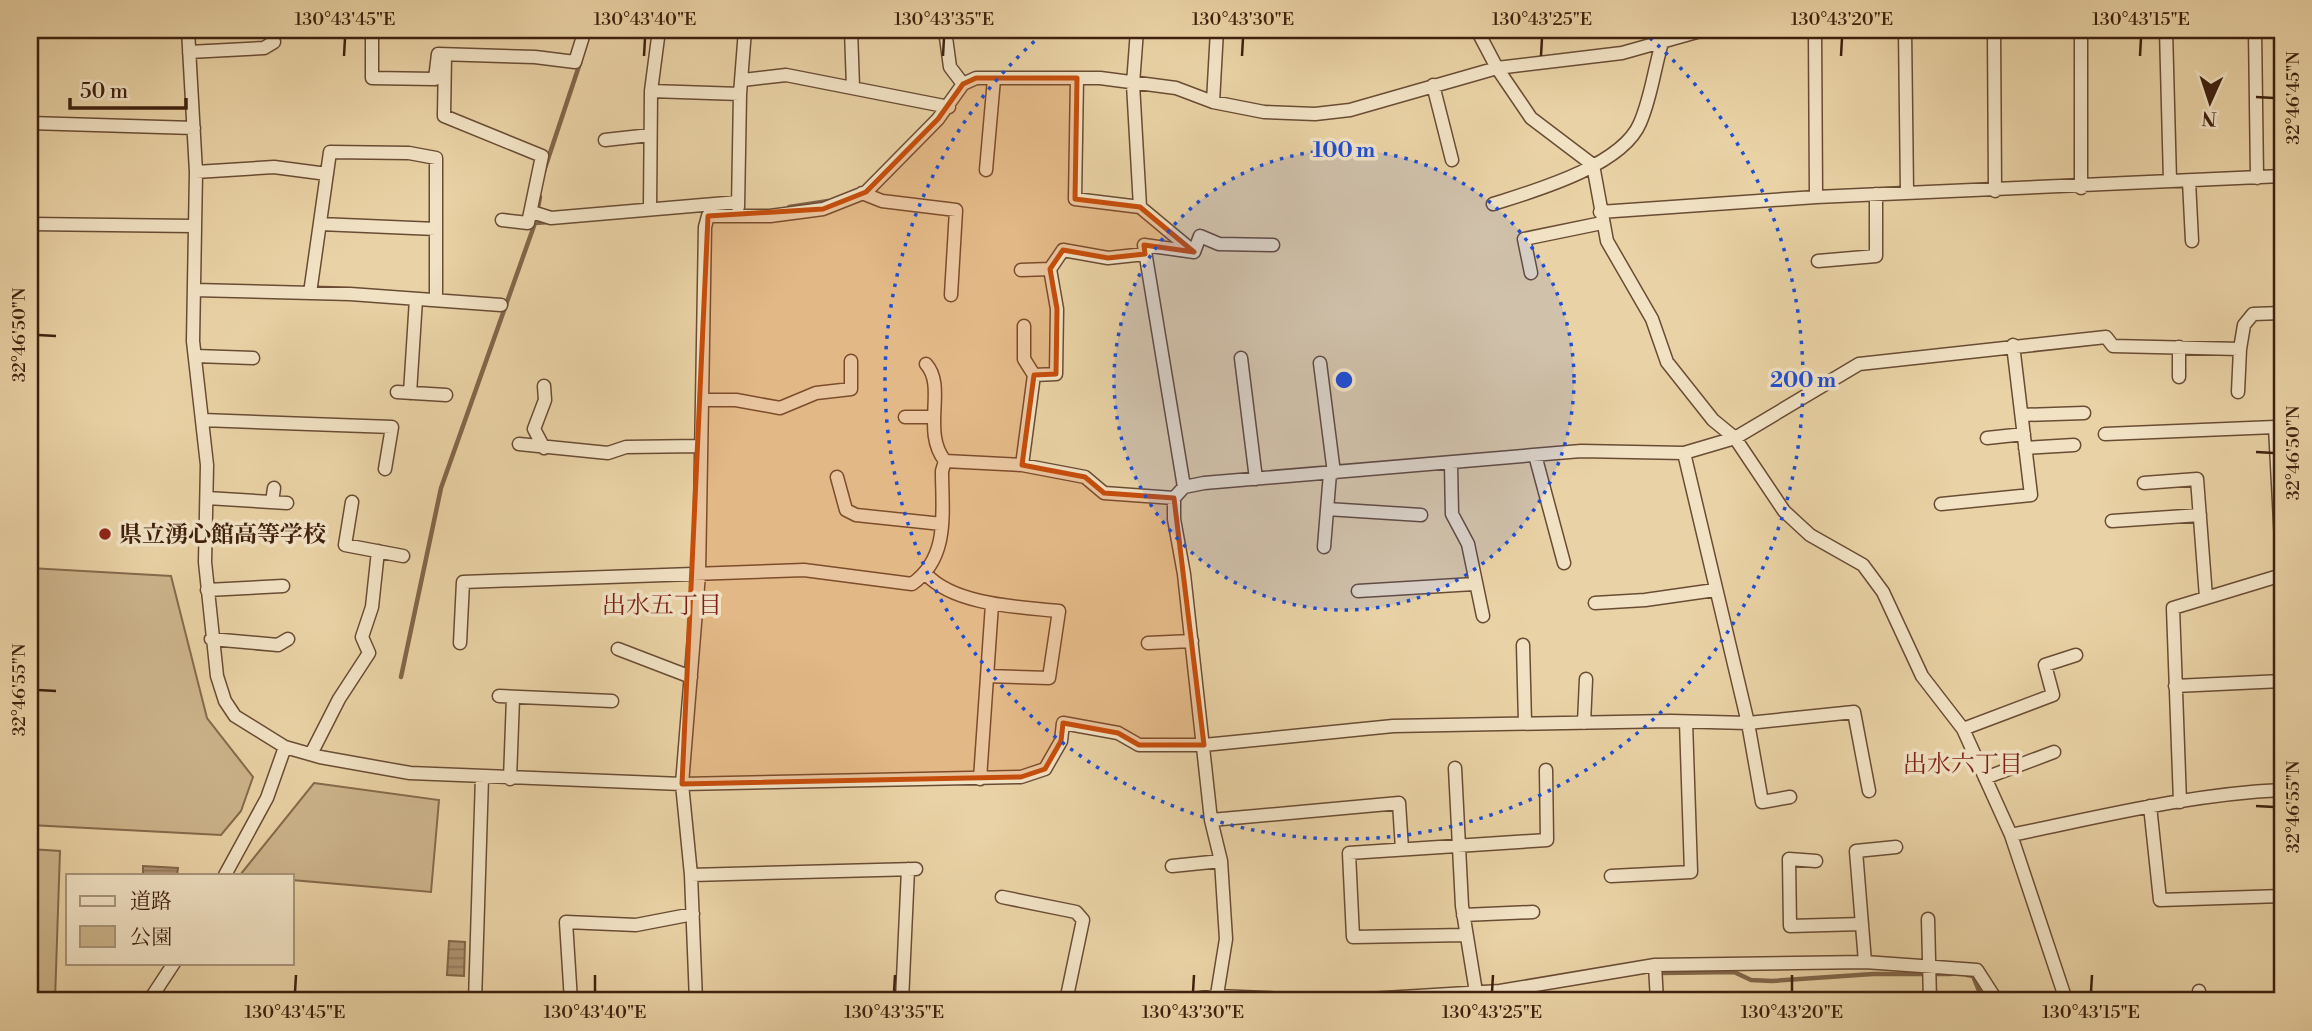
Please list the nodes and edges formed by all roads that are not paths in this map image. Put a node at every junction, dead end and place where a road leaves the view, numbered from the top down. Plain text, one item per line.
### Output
1 (76, 30) edge
2 (188, 30) edge
3 (372, 30) edge
4 (585, 30) edge
5 (659, 30) edge
6 (745, 30) edge
7 (851, 30) edge
8 (945, 30) edge
9 (1137, 30) edge
10 (1217, 30) edge
11 (1477, 30) edge
12 (1703, 30) edge
13 (1815, 30) edge
14 (1905, 30) edge
15 (1994, 30) edge
16 (2081, 30) edge
17 (2166, 30) edge
18 (2255, 30) edge
19 (30, 32) edge
20 (1664, 36) edge
21 (274, 42) dead end
22 (189, 52) junction
23 (445, 54) junction
24 (1497, 68) junction
25 (1077, 78) junction
26 (994, 79) junction
27 (743, 80) junction
28 (962, 83) junction
29 (1133, 83) junction
30 (1433, 85) junction
31 (853, 87) junction
32 (651, 91) junction
33 (740, 94) junction
34 (1213, 102) junction
35 (949, 107) junction
36 (30, 123) edge
37 (194, 128) junction
38 (650, 135) junction
39 (605, 140) dead end
40 (1452, 160) dead end
41 (1593, 165) junction
42 (986, 170) dead end
43 (196, 172) junction
44 (327, 174) junction
45 (2282, 176) edge
46 (2257, 178) junction
47 (2170, 181) junction
48 (2189, 181) junction
49 (2081, 188) junction
50 (1995, 191) junction
51 (862, 193) junction
52 (1907, 193) junction
53 (1876, 194) junction
54 (1816, 197) junction
55 (706, 202) junction
56 (1493, 204) dead end
57 (1140, 207) junction
58 (650, 208) junction
59 (738, 208) junction
60 (537, 213) junction
61 (708, 216) junction
62 (1601, 218) junction
63 (502, 220) dead end
64 (30, 224) edge
65 (320, 224) junction
66 (193, 226) junction
67 (436, 229) junction
68 (2192, 241) dead end
69 (1273, 245) dead end
70 (1194, 252) junction
71 (1145, 254) junction
72 (1818, 261) dead end
73 (1021, 270) dead end
74 (1050, 270) junction
75 (1531, 273) dead end
76 (194, 290) junction
77 (310, 293) junction
78 (951, 295) dead end
79 (416, 299) junction
80 (436, 300) junction
81 (502, 305) dead end
82 (2282, 313) edge
83 (1024, 326) dead end
84 (2013, 345) junction
85 (2179, 348) junction
86 (2240, 349) junction
87 (195, 356) junction
88 (253, 358) dead end
89 (1241, 358) dead end
90 (852, 361) dead end
91 (1320, 363) dead end
92 (926, 364) dead end
93 (1034, 376) junction
94 (2179, 377) dead end
95 (544, 386) dead end
96 (2238, 392) dead end
97 (446, 396) dead end
98 (702, 400) junction
99 (2084, 413) dead end
100 (2022, 415) junction
101 (905, 417) dead end
102 (933, 417) junction
103 (202, 420) junction
104 (2024, 434) junction
105 (2105, 434) dead end
106 (1735, 438) junction
107 (1987, 438) dead end
108 (519, 444) dead end
109 (2074, 445) dead end
110 (701, 446) junction
111 (544, 448) junction
112 (2025, 448) junction
113 (1684, 453) junction
114 (1535, 455) junction
115 (945, 461) junction
116 (1451, 464) junction
117 (1022, 465) junction
118 (385, 468) dead end
119 (2280, 468) edge
120 (1332, 473) junction
121 (837, 477) dead end
122 (1256, 480) junction
123 (2144, 483) dead end
124 (1184, 487) junction
125 (274, 488) dead end
126 (207, 498) junction
127 (1174, 498) junction
128 (272, 502) junction
129 (352, 502) dead end
130 (287, 503) dead end
131 (1941, 504) dead end
132 (1327, 509) junction
133 (1422, 515) dead end
134 (2200, 515) junction
135 (2112, 521) dead end
136 (942, 524) junction
137 (1324, 547) dead end
138 (378, 551) junction
139 (402, 556) dead end
140 (2282, 560) edge
141 (1564, 563) dead end
142 (699, 574) junction
143 (926, 574) junction
144 (2282, 575) edge
145 (1474, 584) junction
146 (283, 586) dead end
147 (207, 590) junction
148 (1715, 590) junction
149 (1358, 591) dead end
150 (2206, 597) junction
151 (1595, 603) dead end
152 (992, 604) junction
153 (1483, 616) dead end
154 (211, 639) junction
155 (288, 639) dead end
156 (1192, 641) junction
157 (460, 643) dead end
158 (1148, 643) dead end
159 (1524, 645) dead end
160 (618, 649) dead end
161 (2076, 655) dead end
162 (987, 676) junction
163 (691, 677) junction
164 (1586, 679) dead end
165 (2282, 681) edge
166 (2175, 686) junction
167 (612, 701) dead end
168 (1686, 722) junction
169 (1525, 723) junction
170 (1584, 723) junction
171 (1748, 723) junction
172 (1963, 729) junction
173 (1204, 745) junction
174 (285, 747) junction
175 (2054, 752) dead end
176 (311, 754) junction
177 (1455, 768) dead end
178 (1546, 770) dead end
179 (482, 777) junction
180 (1985, 778) junction
181 (510, 779) junction
182 (980, 779) junction
183 (682, 784) junction
184 (2282, 790) edge
185 (1869, 791) dead end
186 (1790, 797) dead end
187 (2180, 802) junction
188 (2150, 806) junction
189 (1211, 820) junction
190 (2011, 835) junction
191 (1458, 844) junction
192 (1896, 847) dead end
193 (1402, 849) junction
194 (1816, 860) dead end
195 (1221, 861) junction
196 (1172, 866) dead end
197 (226, 874) edge
198 (691, 875) junction
199 (1611, 876) dead end
200 (2282, 895) edge
201 (1002, 897) dead end
202 (1533, 912) dead end
203 (693, 914) junction
204 (1463, 915) junction
205 (1928, 919) dead end
206 (1862, 924) junction
207 (1465, 935) junction
208 (1865, 962) junction
209 (173, 964) edge
210 (1931, 964) junction
211 (1655, 965) junction
212 (1476, 992) junction
213 (1500, 996) edge
214 (1216, 999) edge
215 (149, 1001) edge
216 (475, 1001) edge
217 (570, 1001) edge
218 (696, 1001) edge
219 (901, 1001) edge
220 (1066, 1001) edge
221 (1176, 1001) edge
222 (1657, 1001) edge
223 (1930, 1001) edge
224 (1997, 1001) edge
225 (2070, 1001) edge

1 - 19 street
2 - 22 street
3 - 23 street
4 - 23 street
5 - 32 street
6 - 27 street
7 - 31 street
8 - 28 street
9 - 29 street
10 - 34 street
11 - 24 street
12 - 20 street
13 - 54 street
14 - 52 street
15 - 50 street
16 - 49 street
17 - 47 street
18 - 46 street
20 - 24 street
20 - 41 street
21 - 22 street
22 - 37 street
23 - 60 street
24 - 30 street
24 - 41 street
25 - 26 street
25 - 29 street
25 - 57 street
26 - 28 street
26 - 42 street
27 - 31 street
27 - 33 street
28 - 35 street
29 - 34 street
29 - 57 street
30 - 34 street
30 - 40 street
31 - 35 street
32 - 33 street
32 - 38 street
33 - 59 street
35 - 51 street
36 - 37 street
37 - 43 street
38 - 39 street
38 - 58 street
41 - 56 street
41 - 62 street
43 - 44 street
43 - 66 street
44 - 65 street
44 - 67 street
45 - 46 street
46 - 48 street
47 - 48 street
47 - 49 street
48 - 68 street
49 - 50 street
50 - 52 street
51 - 59 street
51 - 78 street
52 - 53 street
53 - 54 street
53 - 72 street
54 - 62 street
55 - 58 street
55 - 59 street
55 - 61 street
57 - 70 street
58 - 60 street
59 - 61 street
60 - 63 street
61 - 98 street
62 - 75 street
62 - 106 street
64 - 66 street
65 - 67 street
65 - 77 street
66 - 76 street
67 - 80 street
69 - 70 street
70 - 71 street
71 - 74 street
71 - 124 street
73 - 74 street
74 - 93 street
76 - 77 street
76 - 87 street
77 - 79 street
79 - 80 street
79 - 97 street
80 - 81 street
82 - 86 street
83 - 93 street
84 - 85 street
84 - 100 street
84 - 106 street
85 - 86 street
85 - 94 street
86 - 96 street
87 - 88 street
87 - 103 street
89 - 122 street
90 - 98 street
91 - 120 street
92 - 102 street
93 - 117 street
95 - 111 street
98 - 110 street
99 - 100 street
100 - 104 street
101 - 102 street
102 - 115 street
103 - 118 street
103 - 126 street
104 - 107 street
104 - 112 street
105 - 119 street
106 - 113 street
106 - 172 street
108 - 111 street
109 - 112 street
110 - 111 street
110 - 142 street
112 - 131 street
113 - 114 street
113 - 148 street
114 - 116 street
114 - 141 street
115 - 117 street
115 - 136 street
116 - 120 street
116 - 145 street
117 - 127 street
119 - 140 street
120 - 122 street
120 - 132 street
121 - 136 street
122 - 124 street
123 - 134 street
124 - 127 street
125 - 128 street
126 - 128 street
126 - 147 street
127 - 156 street
128 - 130 street
129 - 138 street
132 - 133 street
132 - 137 street
134 - 135 street
134 - 150 street
136 - 143 street
138 - 139 street
138 - 176 street
142 - 143 street
142 - 157 street
142 - 163 street
143 - 152 street
144 - 150 street
145 - 149 street
145 - 153 street
146 - 147 street
147 - 154 street
148 - 151 street
148 - 171 street
150 - 166 street
152 - 162 street
152 - 162 street
154 - 155 street
154 - 174 street
156 - 158 street
156 - 173 street
159 - 169 street
160 - 163 street
161 - 172 street
162 - 182 street
163 - 183 street
164 - 170 street
165 - 166 street
166 - 187 street
167 - 181 street
168 - 170 street
168 - 171 street
168 - 199 street
169 - 170 street
169 - 173 street
171 - 185 street
171 - 186 street
172 - 180 street
173 - 182 street
173 - 189 street
174 - 176 street
174 - 197 street
175 - 180 street
176 - 179 street
177 - 191 street
178 - 191 street
179 - 181 street
179 - 216 street
180 - 190 street
181 - 183 street
182 - 183 street
183 - 198 street
184 - 187 street
187 - 188 street
188 - 190 street
188 - 200 street
189 - 193 street
189 - 195 street
190 - 225 street
191 - 193 street
191 - 204 street
192 - 206 street
193 - 207 street
194 - 206 street
195 - 196 street
195 - 214 street
198 - 203 street
198 - 219 street
201 - 220 street
202 - 204 street
203 - 217 street
203 - 218 street
204 - 207 street
205 - 210 street
206 - 208 street
207 - 212 street
208 - 210 street
208 - 211 street
209 - 215 street
210 - 223 street
210 - 224 street
211 - 213 street
211 - 222 street
212 - 213 street
212 - 214 street
214 - 221 street

